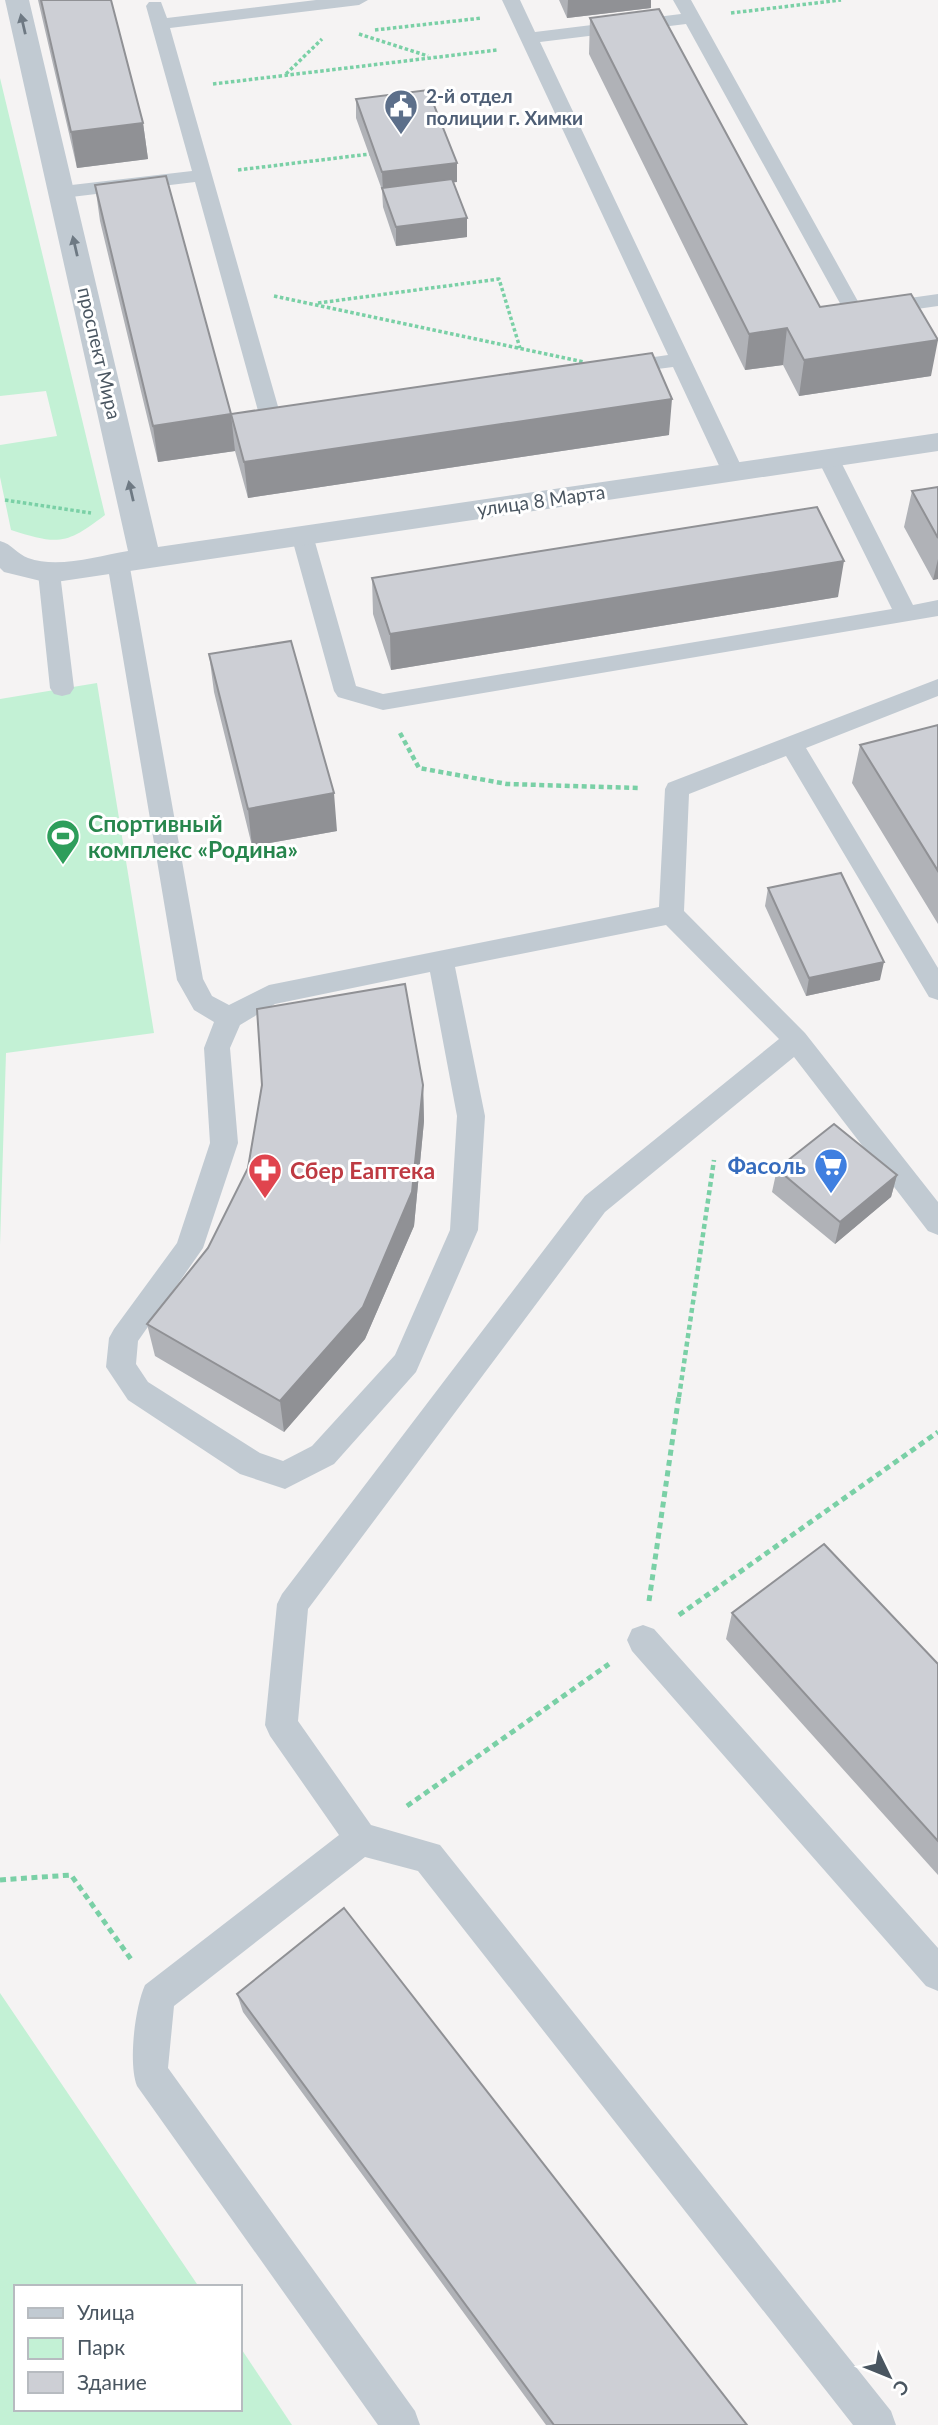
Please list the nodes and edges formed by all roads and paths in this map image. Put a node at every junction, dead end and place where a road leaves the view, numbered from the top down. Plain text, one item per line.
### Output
1 (17, 0) edge
2 (359, 0) edge
3 (510, 0) edge
4 (682, 0) edge
5 (841, 0) edge
6 (341, 2) junction
7 (691, 18) junction
8 (325, 36) dead end
9 (530, 42) junction
10 (432, 57) junction
11 (285, 75) junction
12 (178, 88) junction
13 (370, 154) edge
14 (203, 175) junction
15 (63, 192) junction
16 (234, 287) junction
17 (938, 300) edge
18 (312, 304) junction
19 (520, 348) junction
20 (680, 360) junction
21 (609, 370) joint
22 (312, 412) edge
23 (938, 442) edge
24 (828, 458) junction
25 (733, 472) junction
26 (5, 500) dead end
27 (93, 513) dead end
28 (302, 535) junction
29 (0, 551) edge
30 (131, 560) junction
31 (49, 573) junction
32 (938, 608) edge
33 (906, 614) junction
34 (62, 688) dead end
35 (937, 689) edge
36 (383, 702) junction
37 (791, 744) junction
38 (677, 789) junction
39 (671, 914) junction
40 (441, 961) junction
41 (938, 990) edge
42 (229, 1018) junction
43 (796, 1040) junction
44 (720, 1151) dead end
45 (938, 1223) edge
46 (938, 1432) edge
47 (932, 1437) dead end
48 (643, 1640) joint
49 (361, 1839) junction
50 (0, 1880) edge
51 (938, 1973) edge
52 (157, 1997) junction
53 (401, 2425) edge
54 (877, 2425) edge

15 -> 1 street, проспект Мира
2 - 6 lane
3 - 9 lane
4 - 7 lane
5 - 7 path
6 - 10 path
6 - 12 lane
7 - 9 lane
7 - 17 lane
8 - 11 path
9 - 10 path
9 - 20 lane
10 - 11 path
11 - 12 path
12 - 14 lane
13 - 14 path
14 - 15 lane
14 - 16 lane
30 -> 15 street, проспект Мира
16 - 18 path
16 - 22 lane
18 - 19 path
18 - 19 path
19 - 21 path
20 - 21 lane
20 - 25 lane
23 - 24 street, улица 8 Марта
24 - 25 street, улица 8 Марта
24 - 33 lane
25 - 28 street, улица 8 Марта
26 - 27 path
28 - 30 street, улица 8 Марта
28 - 36 lane
29 - 31 street
30 - 31 street
30 - 42 lane
31 - 34 lane
32 - 33 lane
33 - 36 lane
35 - 37 lane
36 - 38 path
37 - 38 lane
37 - 41 lane
38 - 39 lane
39 - 40 lane
39 - 43 lane
40 - 42 lane
40 - 42 lane
43 - 45 lane
43 - 49 lane
44 - 48 path
46 - 47 path
48 - 51 lane
49 - 52 lane
49 - 54 lane
50 - 52 path
52 - 53 lane

